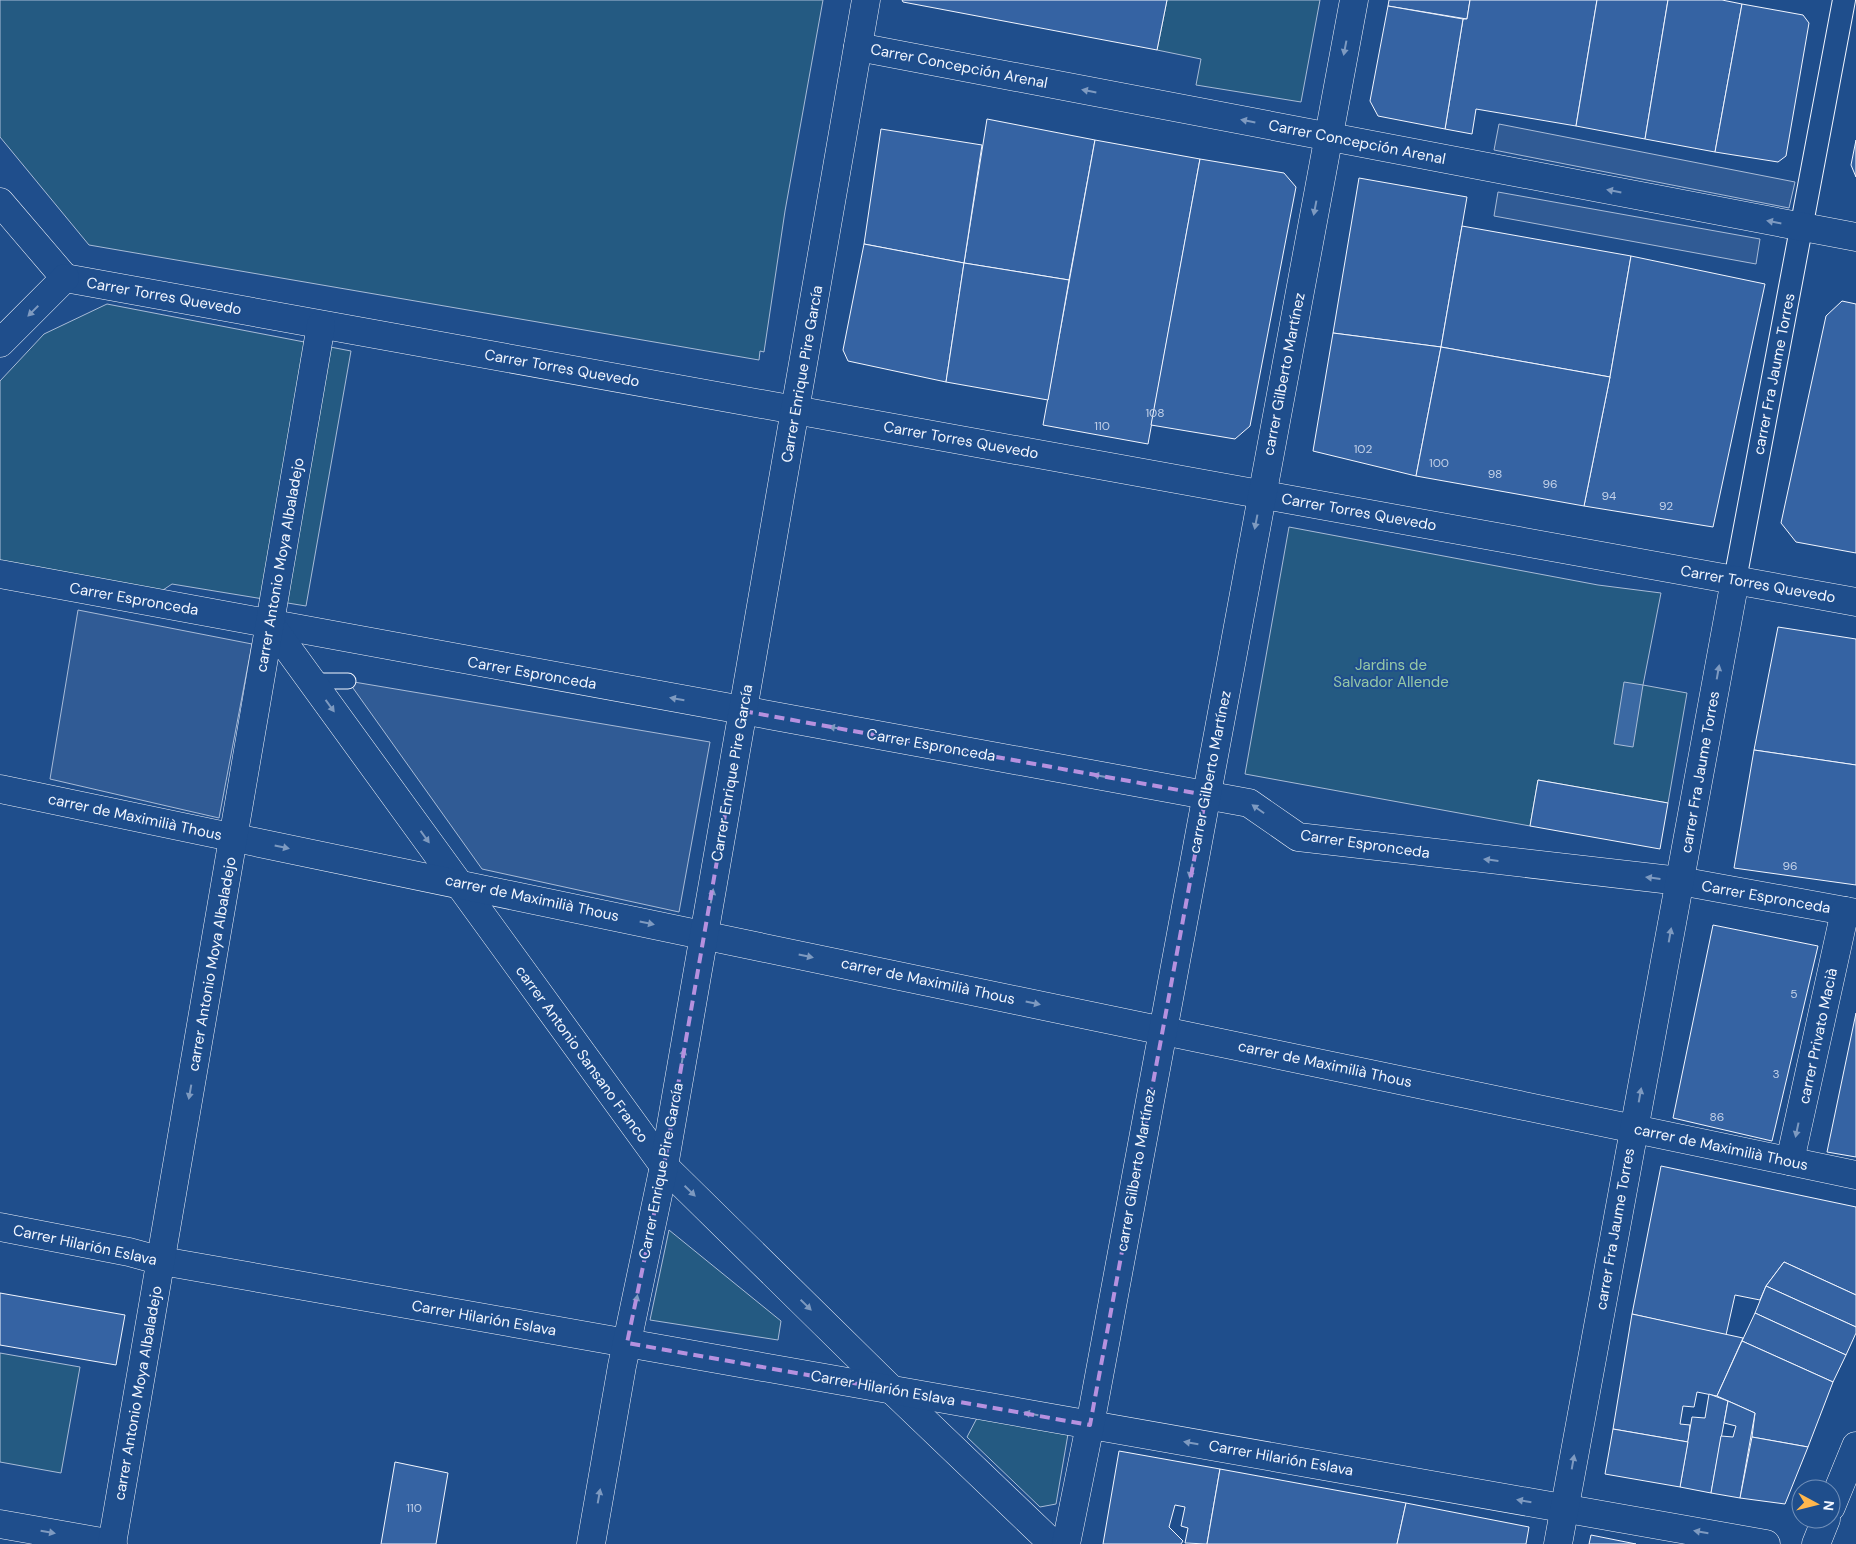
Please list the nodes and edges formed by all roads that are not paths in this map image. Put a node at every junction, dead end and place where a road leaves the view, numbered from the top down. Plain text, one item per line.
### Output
1 (866, 0) edge
2 (1354, 0) edge
3 (1844, 0) edge
4 (858, 47) junction
5 (1328, 137) junction
6 (0, 202) edge
7 (1801, 227) junction
8 (1856, 237) edge
9 (65, 278) junction
10 (321, 325) junction
11 (0, 343) edge
12 (796, 410) junction
13 (1261, 495) junction
14 (0, 574) edge
15 (1735, 580) junction
16 (1856, 602) edge
17 (270, 624) junction
18 (312, 681) junction
19 (348, 681) dead end
20 (743, 711) junction
21 (0, 789) edge
22 (1206, 795) junction
23 (234, 837) junction
24 (1680, 881) junction
25 (458, 883) junction
26 (1851, 912) edge
27 (705, 935) junction
28 (1162, 1030) junction
29 (1634, 1128) junction
30 (1790, 1161) junction
31 (664, 1166) junction
32 (1856, 1175) edge
33 (0, 1227) edge
34 (162, 1261) junction
35 (627, 1343) junction
36 (892, 1390) junction
37 (1090, 1425) junction
38 (1856, 1446) edge
39 (1841, 1483) edge
40 (1564, 1508) junction
41 (0, 1524) edge
42 (1822, 1529) edge
43 (112, 1544) edge
44 (591, 1544) edge
45 (1053, 1544) edge
46 (1066, 1544) edge
47 (1558, 1544) edge
48 (1766, 1544) edge
49 (1816, 1544) edge

1 - 4 street, Carrer Enrique Pire García
2 -> 5 street, carrer Gilberto Martínez
3 - 7 street, carrer Fra Jaume Torres
5 -> 4 street, Carrer Concepción Arenal
4 - 12 street, Carrer Enrique Pire García
7 -> 5 street, Carrer Concepción Arenal
5 -> 13 street, carrer Gilberto Martínez
6 - 9 street
7 - 8 street, Carrer Concepción Arenal
7 - 15 street, carrer Fra Jaume Torres
9 - 10 street, Carrer Torres Quevedo
9 -> 11 street
10 - 12 street, Carrer Torres Quevedo
10 - 17 street, carrer Antonio Moya Albaladejo
12 - 13 street, Carrer Torres Quevedo
12 - 20 street, Carrer Enrique Pire García
13 - 15 street, Carrer Torres Quevedo
13 -> 22 street, carrer Gilberto Martínez
14 - 17 street, Carrer Espronceda
15 - 16 street, Carrer Torres Quevedo
24 -> 15 street, carrer Fra Jaume Torres
17 - 18 street, carrer Antonio Sansano Franco
20 -> 17 street, Carrer Espronceda
17 - 23 street, carrer Antonio Moya Albaladejo
18 - 19 lane
18 -> 25 street, carrer Antonio Sansano Franco
22 -> 20 street, Carrer Espronceda
27 -> 20 street, Carrer Enrique Pire García
21 - 23 street, carrer de Maximilià Thous
24 -> 22 street, Carrer Espronceda
22 -> 28 street, carrer Gilberto Martínez
23 -> 25 street, carrer de Maximilià Thous
23 -> 34 street, carrer Antonio Moya Albaladejo
24 - 26 street, Carrer Espronceda
29 -> 24 street, carrer Fra Jaume Torres
25 -> 27 street, carrer de Maximilià Thous
25 - 31 street, carrer Antonio Sansano Franco
26 -> 30 street, carrer Privato Macià
27 -> 28 street, carrer de Maximilià Thous
31 -> 27 street, Carrer Enrique Pire García
28 - 29 street, carrer de Maximilià Thous
28 - 37 street, carrer Gilberto Martínez
29 - 30 street, carrer de Maximilià Thous
40 -> 29 street, carrer Fra Jaume Torres
30 - 32 street, carrer de Maximilià Thous
35 -> 31 street, Carrer Enrique Pire García
31 -> 36 street, carrer Antonio Sansano Franco
33 - 34 street, Carrer Hilarión Eslava
34 - 35 street, Carrer Hilarión Eslava
34 - 43 street, carrer Antonio Moya Albaladejo
35 - 36 street, Carrer Hilarión Eslava
44 -> 35 street, Carrer Enrique Pire García
37 -> 36 street, Carrer Hilarión Eslava
36 - 45 street, carrer Antonio Sansano Franco
40 -> 37 street, Carrer Hilarión Eslava
37 - 46 street, carrer Gilberto Martínez
38 - 39 street
40 - 47 street, carrer Fra Jaume Torres
48 -> 40 street, Carrer Hilarión Eslava
41 -> 43 street
42 - 49 street

